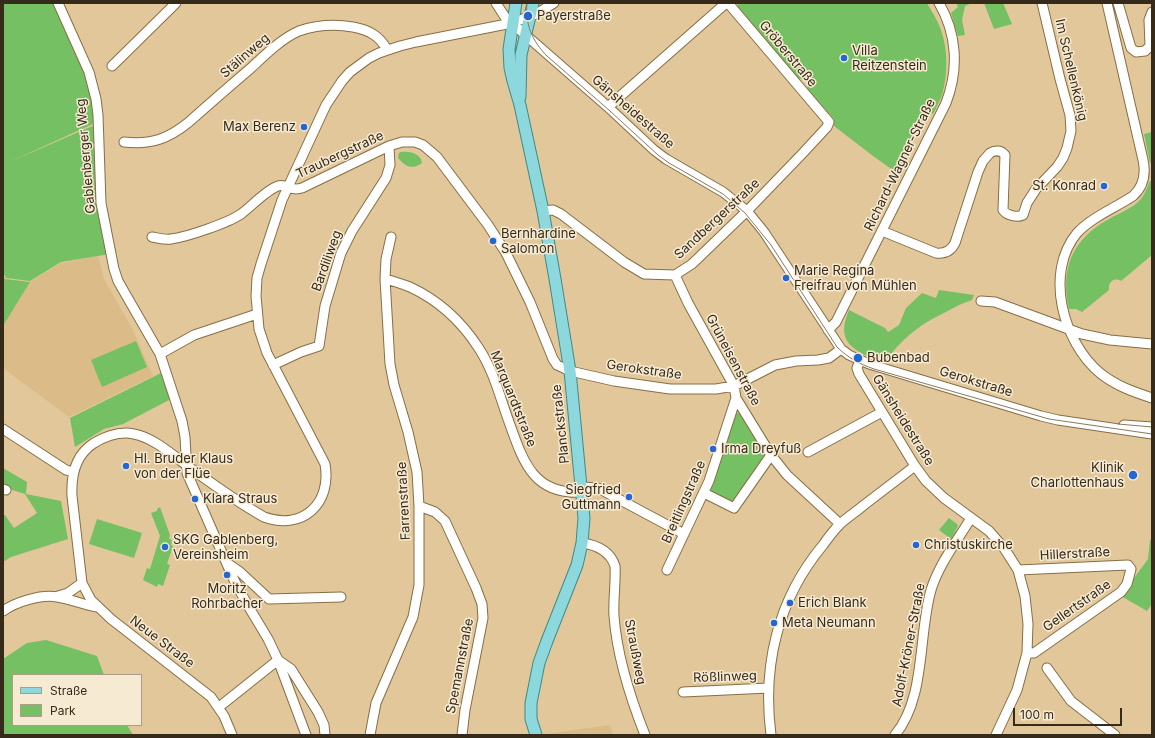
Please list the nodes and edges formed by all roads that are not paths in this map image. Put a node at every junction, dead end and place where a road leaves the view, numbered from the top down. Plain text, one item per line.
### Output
1 (58, 3) edge
2 (176, 3) edge
3 (515, 3) edge
4 (533, 3) edge
5 (554, 3) edge
6 (727, 3) edge
7 (939, 3) edge
8 (1042, 3) edge
9 (1107, 3) edge
10 (1118, 3) edge
11 (497, 6) edge
12 (1152, 12) edge
13 (530, 17) junction
14 (509, 20) junction
15 (493, 26) junction
16 (525, 34) junction
17 (387, 50) junction
18 (546, 52) junction
19 (112, 66) dead end
20 (520, 105) junction
21 (608, 107) junction
22 (829, 122) joint
23 (124, 142) dead end
24 (389, 146) junction
25 (288, 188) junction
26 (543, 211) junction
27 (747, 211) junction
28 (882, 231) junction
29 (152, 237) dead end
30 (391, 237) dead end
31 (675, 275) junction
32 (385, 279) junction
33 (981, 301) dead end
34 (257, 314) junction
35 (828, 330) junction
36 (1070, 330) junction
37 (1152, 344) edge
38 (841, 349) junction
39 (160, 354) junction
40 (860, 360) junction
41 (273, 365) junction
42 (570, 371) junction
43 (734, 386) junction
44 (736, 398) junction
45 (1152, 398) edge
46 (882, 412) junction
47 (1101, 426) junction
48 (1152, 427) edge
49 (3, 429) edge
50 (1152, 434) edge
51 (808, 452) dead end
52 (771, 455) junction
53 (187, 466) junction
54 (915, 466) junction
55 (73, 472) junction
56 (582, 490) junction
57 (704, 493) junction
58 (419, 506) junction
59 (971, 518) junction
60 (840, 524) junction
61 (684, 534) junction
62 (582, 543) junction
63 (227, 563) junction
64 (1131, 569) joint
65 (667, 570) dead end
66 (1018, 570) junction
67 (82, 583) junction
68 (56, 597) junction
69 (341, 597) dead end
70 (98, 607) junction
71 (3, 611) edge
72 (1027, 653) junction
73 (278, 660) junction
74 (1047, 668) dead end
75 (769, 688) junction
76 (683, 692) dead end
77 (219, 707) junction
78 (232, 735) edge
79 (306, 735) edge
80 (325, 735) edge
81 (370, 735) edge
82 (462, 735) edge
83 (536, 735) edge
84 (645, 735) edge
85 (771, 735) edge
86 (895, 735) edge
87 (996, 735) edge
88 (1116, 735) edge

1 - 39 street, Gablenberger Weg
2 - 19 street
3 - 14 main road, Planckstraße
4 - 13 main road, Planckstraße
5 - 13 street
6 - 21 street
6 - 22 street, Gröberstraße
7 - 28 street, Richard-Wagner-Straße
8 - 28 street, Im Schellenkönig
9 - 36 street
10 - 12 street
11 - 14 street, Gänsheidestraße
11 - 15 street
13 - 14 street
13 - 16 main road, Planckstraße
13 - 18 street
14 - 15 street
14 - 16 street, Gänsheidestraße
14 - 20 main road, Planckstraße
15 - 17 street
16 - 18 street, Gänsheidestraße
16 - 20 main road, Planckstraße
17 - 23 street, Stälinweg
17 - 25 street
18 - 21 street, Gänsheidestraße
20 - 26 main road, Planckstraße
21 - 27 street, Gänsheidestraße
22 - 27 street, Sandbergerstraße
24 - 25 street, Traubergstraße
24 - 41 street, Bardiliweg
24 - 42 street, Traubergstraße
25 - 29 street, Traubergstraße
25 - 34 street
26 - 31 street, Sandbergerstraße
26 - 42 main road, Planckstraße
27 - 31 street, Sandbergerstraße
27 - 35 street, Gänsheidestraße
28 - 35 street, Richard-Wagner-Straße
30 - 32 street, Farrenstraße
31 - 43 street, Grüneisenstraße
32 - 56 street, Marquardtstraße
32 - 58 street, Farrenstraße
33 - 36 street
34 - 39 street
34 - 41 street
35 - 38 street, Gänsheidestraße
36 - 37 street
36 - 45 street
38 - 40 street, Gerokstraße
38 - 43 street, Gerokstraße
39 - 53 street, Gablenberger Weg
40 - 46 street, Gänsheidestraße
40 - 47 street, Gerokstraße
41 - 53 street
42 - 43 street, Gerokstraße
42 - 56 main road, Planckstraße
43 - 44 street, Grüneisenstraße
44 - 52 street, Grüneisenstraße
44 - 57 street, Breitlingstraße
46 - 51 street
46 - 54 street, Gänsheidestraße
47 - 48 street, Gerokstraße
47 - 50 street, Gerokstraße
49 - 55 street
52 - 57 street
52 - 60 street, Grüneisenstraße
53 - 55 street
53 - 63 street, Gablenberger Weg
54 - 59 street, Gänsheidestraße
54 - 60 street
55 - 67 street
56 - 61 street, Marquardtstraße
56 - 62 main road, Planckstraße
57 - 61 street, Breitlingstraße
58 - 81 street, Farrenstraße
58 - 82 street, Spemannstraße
59 - 66 street, Gänsheidestraße
59 - 86 street, Adolf-Kröner-Straße
60 - 75 street
61 - 65 street, Breitlingstraße
62 - 83 main road, Planckstraße
62 - 84 street, Straußweg
63 - 69 street
63 - 73 street, Gablenberger Weg
64 - 66 street, Hillerstraße
64 - 72 street, Gellertstraße
66 - 72 street, Gänsheidestraße
67 - 68 street, Neue Straße
67 - 70 street
68 - 70 street, Neue Straße
68 - 71 street, Neue Straße
70 - 77 street, Neue Straße
72 - 87 street, Gänsheidestraße
73 - 77 street
73 - 79 street, Gablenberger Weg
73 - 80 street
74 - 88 street
75 - 76 street, Rößlinweg
75 - 85 street
77 - 78 street, Neue Straße

